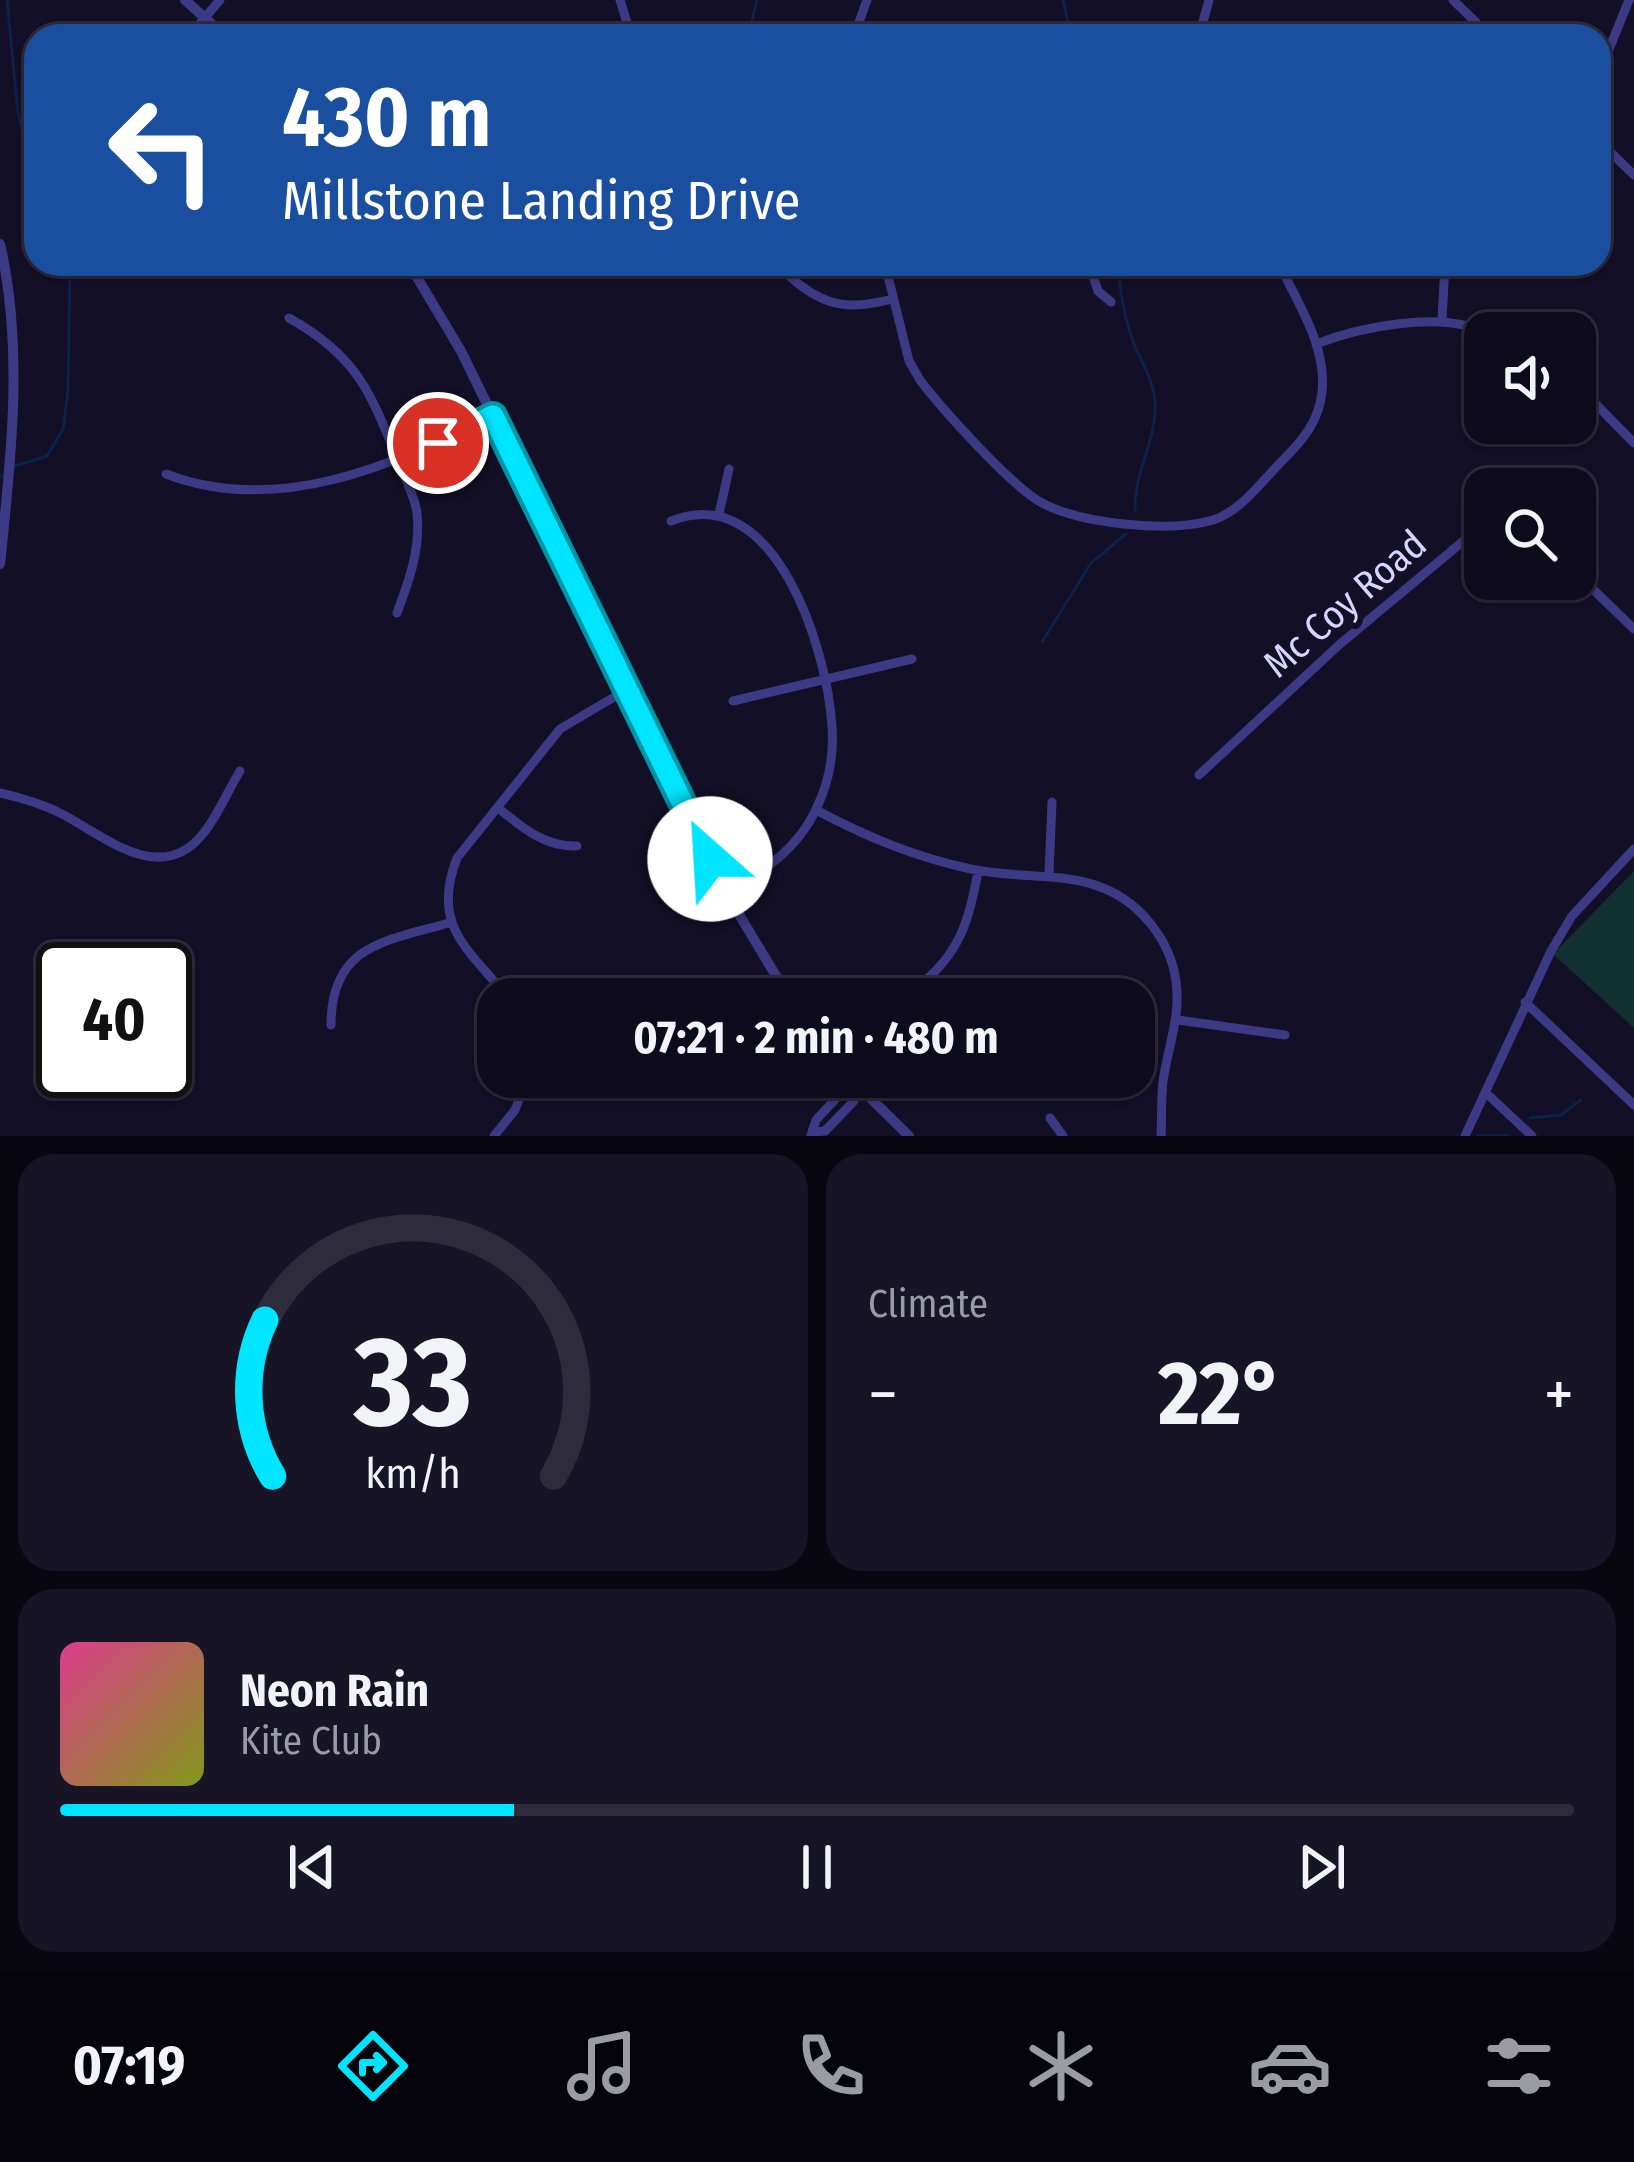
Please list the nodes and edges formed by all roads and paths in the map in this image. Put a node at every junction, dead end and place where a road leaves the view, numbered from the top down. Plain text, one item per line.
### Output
1 (184, 0) edge
2 (220, 0) edge
3 (1453, 0) edge
4 (1629, 0) edge
5 (206, 18) junction
6 (200, 24) edge
7 (212, 24) edge
8 (1478, 24) edge
9 (1611, 44) edge
10 (1611, 153) edge
11 (1634, 175) edge
12 (0, 244) edge
13 (417, 276) edge
14 (790, 276) edge
15 (887, 276) edge
16 (1093, 276) edge
17 (1285, 276) edge
18 (1444, 276) edge
19 (4, 291) edge
20 (892, 299) junction
21 (1111, 302) dead end
22 (289, 318) dead end
23 (1442, 320) junction
24 (1464, 326) edge
25 (1316, 344) junction
26 (1596, 404) edge
27 (493, 416) junction
28 (1634, 443) edge
29 (397, 460) junction
30 (729, 469) dead end
31 (166, 474) dead end
32 (719, 514) junction
33 (671, 520) dead end
34 (1464, 541) edge
35 (0, 564) edge
36 (1596, 592) edge
37 (397, 613) dead end
38 (1634, 629) edge
39 (912, 658) dead end
40 (826, 679) junction
41 (626, 690) junction
42 (733, 701) dead end
43 (240, 771) dead end
44 (1198, 775) dead end
45 (0, 794) edge
46 (1052, 802) dead end
47 (498, 808) junction
48 (816, 810) junction
49 (577, 846) dead end
50 (1634, 849) edge
51 (978, 871) junction
52 (1049, 874) junction
53 (726, 893) junction
54 (449, 923) junction
55 (490, 978) edge
56 (777, 978) edge
57 (927, 978) edge
58 (1525, 1002) junction
59 (1178, 1020) junction
60 (331, 1025) dead end
61 (1285, 1035) dead end
62 (1485, 1092) junction
63 (520, 1098) edge
64 (855, 1098) edge
65 (865, 1098) edge
66 (1634, 1106) edge
67 (1050, 1118) dead end
68 (811, 1134) edge
69 (494, 1136) edge
70 (908, 1136) edge
71 (1063, 1136) edge
72 (1161, 1136) edge
73 (1465, 1136) edge
74 (1532, 1136) edge

1 - 5 street
2 - 5 street
3 - 8 street
4 - 9 street
5 - 6 street
5 - 7 street
10 - 11 street
12 - 19 street
13 - 27 street
14 - 20 street
15 - 20 street
16 - 21 street
17 - 25 street
18 - 23 street
19 - 35 street
20 - 25 street
22 - 29 street
23 - 24 street
23 - 25 street
26 - 28 street
27 - 29 street
27 - 41 street
29 - 31 street
29 - 37 street
30 - 32 street
32 - 33 street
32 - 40 street
34 - 44 street, Mc Coy Road
36 - 38 street
39 - 40 street
40 - 42 street
40 - 48 street
41 - 47 street
41 - 53 street
43 - 45 street
46 - 52 street
47 - 49 street
47 - 54 street
48 - 51 street
48 - 53 street
50 - 58 street
51 - 52 street
51 - 57 street
52 - 59 street
53 - 56 street
54 - 55 street
54 - 60 street
58 - 62 street
58 - 66 street
59 - 61 street
59 - 72 street
62 - 73 street
62 - 74 street
63 - 69 street
64 - 68 street
65 - 70 street
67 - 71 street

